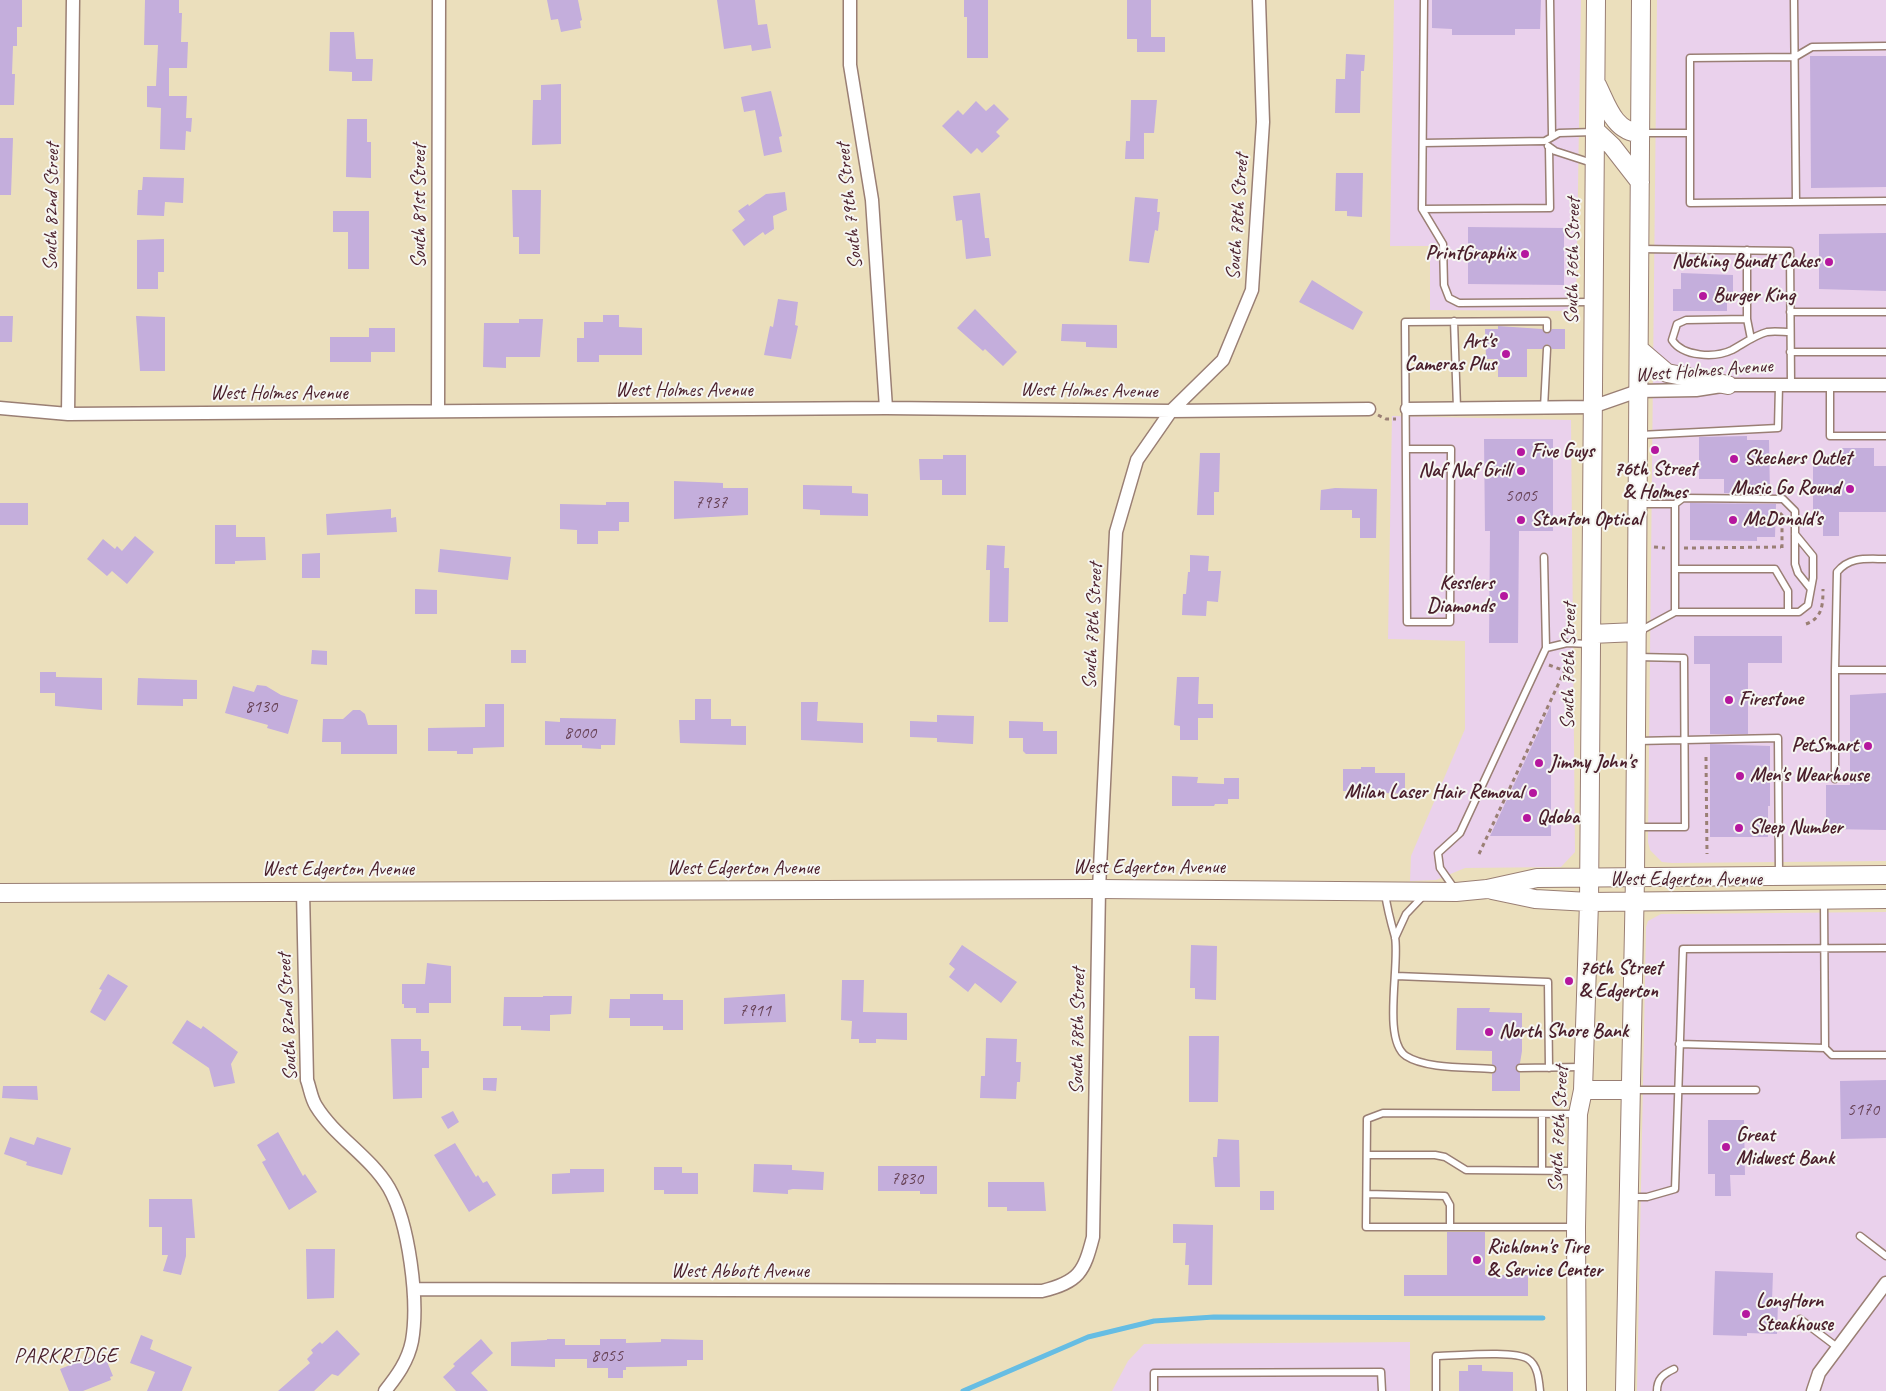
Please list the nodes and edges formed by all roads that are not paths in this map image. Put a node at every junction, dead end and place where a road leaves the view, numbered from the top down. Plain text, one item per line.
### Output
1 (73, 0) edge
2 (439, 0) edge
3 (850, 0) edge
4 (1259, 0) edge
5 (1424, 0) edge
6 (1550, 0) edge
7 (1596, 0) edge
8 (1642, 0) edge
9 (1794, 0) edge
10 (1886, 46) edge
11 (1795, 57) junction
12 (1596, 83) junction
13 (1596, 132) junction
14 (1640, 133) junction
15 (1690, 133) junction
16 (1552, 135) junction
17 (1423, 143) junction
18 (1547, 144) junction
19 (1595, 163) junction
20 (1640, 182) junction
21 (1886, 201) edge
22 (1796, 202) junction
23 (1422, 209) junction
24 (1640, 249) junction
25 (1747, 250) junction
26 (1593, 302) junction
27 (1790, 312) junction
28 (1886, 312) edge
29 (1747, 319) junction
30 (1454, 321) junction
31 (1546, 329) dead end
32 (1790, 332) junction
33 (1751, 339) junction
34 (1546, 349) dead end
35 (1639, 349) junction
36 (1790, 352) junction
37 (1886, 352) edge
38 (1728, 385) junction
39 (1785, 385) junction
40 (1830, 385) junction
41 (1886, 385) edge
42 (1638, 391) junction
43 (1592, 407) junction
44 (0, 408) edge
45 (886, 408) junction
46 (1457, 408) junction
47 (1544, 408) junction
48 (1369, 409) road end
49 (438, 411) junction
50 (1171, 411) junction
51 (68, 414) junction
52 (1407, 414) junction
53 (1638, 435) junction
54 (1886, 436) edge
55 (1407, 449) junction
56 (1638, 504) junction
57 (1675, 504) junction
58 (1795, 534) junction
59 (1544, 557) dead end
60 (1886, 559) edge
61 (1675, 569) junction
62 (1810, 588) junction
63 (1675, 612) junction
64 (1788, 612) junction
65 (1637, 632) junction
66 (1591, 639) junction
67 (1546, 648) junction
68 (1636, 657) junction
69 (1835, 670) junction
70 (1886, 670) edge
71 (1684, 740) junction
72 (1636, 741) junction
73 (1835, 779) dead end
74 (1635, 827) junction
75 (1588, 876) junction
76 (1779, 876) junction
77 (1886, 876) edge
78 (1635, 877) junction
79 (1099, 889) junction
80 (1487, 889) junction
81 (303, 891) junction
82 (1385, 892) junction
83 (1427, 892) junction
84 (1456, 892) junction
85 (0, 893) edge
86 (1886, 899) edge
87 (1824, 900) junction
88 (1588, 902) junction
89 (1634, 903) junction
90 (1395, 938) junction
91 (1824, 948) junction
92 (1886, 948) edge
93 (1396, 976) junction
94 (1680, 1044) junction
95 (1825, 1048) junction
96 (1886, 1055) edge
97 (1584, 1067) junction
98 (1520, 1068) dead end
99 (1549, 1068) junction
100 (1492, 1069) dead end
101 (1584, 1090) junction
102 (1630, 1090) junction
103 (1677, 1090) junction
104 (1756, 1090) dead end
105 (1542, 1114) junction
106 (1578, 1114) junction
107 (1367, 1155) junction
108 (1542, 1170) junction
109 (1577, 1171) junction
110 (1367, 1194) junction
111 (1628, 1197) junction
112 (1450, 1227) junction
113 (1576, 1227) junction
114 (1860, 1236) dead end
115 (1886, 1256) edge
116 (1886, 1283) edge
117 (1066, 1286) joint
118 (414, 1290) junction
119 (1800, 1319) dead end
120 (1836, 1347) junction
121 (1674, 1369) dead end
122 (385, 1391) edge
123 (1154, 1391) edge
124 (1382, 1391) edge
125 (1436, 1391) edge
126 (1540, 1391) edge
127 (1576, 1391) edge
128 (1625, 1391) edge
129 (1657, 1391) edge
130 (1813, 1391) edge

1 - 51 street, South 82nd Street
2 - 49 street, South 81st Street
3 - 45 street, South 79th Street
4 - 50 street, South 78th Street
5 - 17 lane
6 - 16 lane
7 - 12 main road, South 76th Street
8 - 14 main road
9 - 11 lane
10 - 11 lane
11 - 15 lane
11 - 22 lane
12 - 13 main road, South 76th Street
12 - 14 main road
13 - 16 lane
13 - 19 main road, South 76th Street
13 - 20 main road
14 - 15 lane
14 - 20 main road
15 - 22 lane
16 - 18 lane
17 - 18 lane
17 - 23 lane
18 - 19 lane
18 - 23 lane
19 - 26 main road, South 76th Street
20 - 24 main road
21 - 22 lane
23 - 26 lane
24 - 25 lane
24 - 35 main road
25 - 27 lane
25 - 29 lane
26 - 43 main road, South 76th Street
27 - 28 lane
27 - 32 lane
29 - 33 lane
29 - 33 lane
30 - 31 lane
30 - 46 lane
30 - 52 lane
32 - 33 lane
32 - 36 lane
34 - 47 lane
35 - 38 main road
35 - 42 main road
36 - 37 lane
36 - 39 lane
38 - 39 street, West Holmes Avenue
38 - 42 street, West Holmes Avenue
39 - 40 street, West Holmes Avenue
39 - 53 lane
40 - 41 street, West Holmes Avenue
40 - 54 lane
42 - 43 street, West Holmes Avenue
42 - 53 main road
43 - 47 street, West Holmes Avenue
43 - 66 main road, South 76th Street
44 - 51 street, West Holmes Avenue
45 - 49 street, West Holmes Avenue
45 - 50 street, West Holmes Avenue
46 - 47 street, West Holmes Avenue
46 - 52 street, West Holmes Avenue
48 - 50 street, West Holmes Avenue
49 - 51 street, West Holmes Avenue
50 - 79 street, South 78th Street
52 - 55 lane
53 - 56 main road
55 - 55 lane
56 - 57 lane
56 - 65 main road
57 - 58 lane
57 - 61 lane
58 - 62 lane
58 - 62 lane
59 - 67 lane
60 - 69 lane
61 - 63 lane
61 - 64 lane
62 - 64 lane
63 - 64 lane
63 - 65 lane
65 - 66 main road
65 - 68 main road
66 - 67 lane
66 - 75 main road, South 76th Street
67 - 84 lane
68 - 71 lane
68 - 72 main road
69 - 70 lane
69 - 73 lane
71 - 72 lane
71 - 74 lane
71 - 76 lane
72 - 74 main road
74 - 78 main road
75 - 78 main road, West Edgerton Avenue
75 - 80 main road, West Edgerton Avenue
75 - 88 main road, South 76th Street
76 - 77 main road, West Edgerton Avenue
76 - 78 main road, West Edgerton Avenue
78 - 89 main road
79 - 81 main road, West Edgerton Avenue
79 - 82 main road, West Edgerton Avenue
79 - 117 street, South 78th Street
80 - 84 main road, West Edgerton Avenue
80 - 88 main road, West Edgerton Avenue
81 - 85 main road, West Edgerton Avenue
81 - 118 street, South 82nd Street
82 - 83 main road, West Edgerton Avenue
82 - 90 lane
83 - 84 main road, West Edgerton Avenue
83 - 90 lane
86 - 87 main road, West Edgerton Avenue
87 - 89 main road, West Edgerton Avenue
87 - 91 lane
88 - 89 main road, West Edgerton Avenue
88 - 97 main road, South 76th Street
89 - 102 main road
90 - 93 lane
91 - 92 lane
91 - 94 lane
91 - 95 lane
93 - 99 lane
93 - 100 lane
94 - 95 lane
94 - 103 lane
95 - 96 lane
97 - 99 lane
97 - 101 main road, South 76th Street
98 - 99 lane
101 - 102 main road
101 - 106 main road, South 76th Street
102 - 103 lane
102 - 111 main road
103 - 104 lane
103 - 111 lane
105 - 106 lane
105 - 107 lane
105 - 108 lane
106 - 109 main road, South 76th Street
107 - 108 lane
107 - 110 lane
108 - 109 lane
109 - 113 main road, South 76th Street
110 - 112 lane
110 - 112 lane
111 - 128 main road
112 - 113 lane
113 - 127 main road, South 76th Street
114 - 115 lane
116 - 120 street
117 - 118 street, West Abbott Avenue
118 - 122 street, South 82nd Street
119 - 120 lane
120 - 130 street
121 - 129 lane
123 - 124 lane
125 - 126 lane

